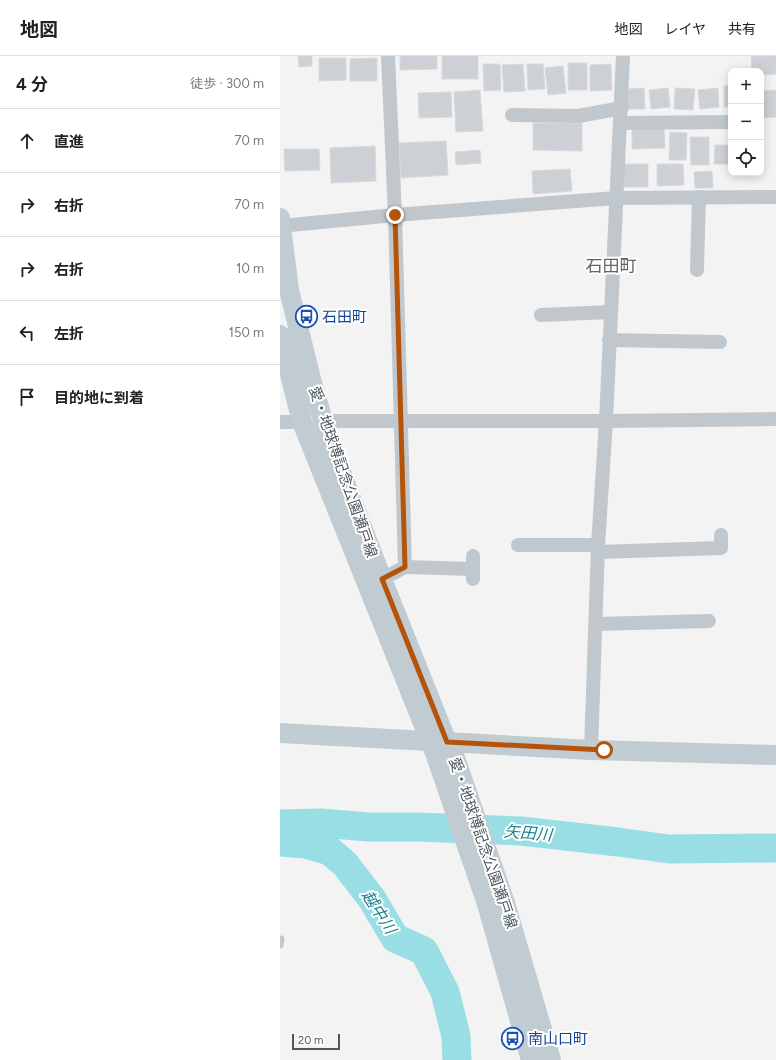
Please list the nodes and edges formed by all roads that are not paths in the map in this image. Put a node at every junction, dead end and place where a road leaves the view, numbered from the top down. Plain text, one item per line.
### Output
1 (388, 56) edge
2 (623, 56) edge
3 (622, 108) junction
4 (512, 115) dead end
5 (728, 122) edge
6 (621, 123) junction
7 (699, 197) junction
8 (776, 197) edge
9 (616, 198) junction
10 (395, 215) junction
11 (281, 223) edge
12 (697, 270) dead end
13 (611, 312) junction
14 (542, 315) dead end
15 (280, 335) edge
16 (610, 340) junction
17 (720, 342) dead end
18 (776, 419) edge
19 (606, 421) junction
20 (280, 422) edge
21 (302, 422) junction
22 (323, 422) junction
23 (401, 422) junction
24 (721, 535) dead end
25 (518, 545) dead end
26 (598, 549) junction
27 (405, 567) junction
28 (473, 568) dead end
29 (382, 579) junction
30 (709, 621) dead end
31 (596, 624) junction
32 (280, 733) edge
33 (441, 747) junction
34 (591, 750) junction
35 (776, 756) edge
36 (496, 904) junction
37 (531, 1060) edge
38 (551, 1060) edge

1 - 10 street
2 - 3 street
3 - 4 street
3 - 6 street
5 - 6 street
6 - 9 street
7 - 8 street
7 - 9 street
7 - 12 street
9 - 10 street
9 - 13 street
10 - 11 street
10 - 23 street
11 - 22 main road, 愛・地球博記念公園瀬戸線
13 - 14 street
13 - 16 street
15 - 21 main road, 愛・地球博記念公園瀬戸線
16 - 17 street
16 - 19 street
18 - 19 street
19 - 23 street
19 - 26 street
20 - 21 street
21 - 33 main road, 愛・地球博記念公園瀬戸線
22 - 23 street
22 - 29 main road, 愛・地球博記念公園瀬戸線
23 - 27 street
24 - 26 street
25 - 26 street
26 - 31 street
27 - 28 street
27 - 29 street
29 - 33 main road, 愛・地球博記念公園瀬戸線
30 - 31 street
31 - 34 street
32 - 33 main road
33 - 34 main road
33 - 36 main road, 愛・地球博記念公園瀬戸線
34 - 35 main road
36 - 37 main road, 愛・地球博記念公園瀬戸線
36 - 38 main road, 愛・地球博記念公園瀬戸線

